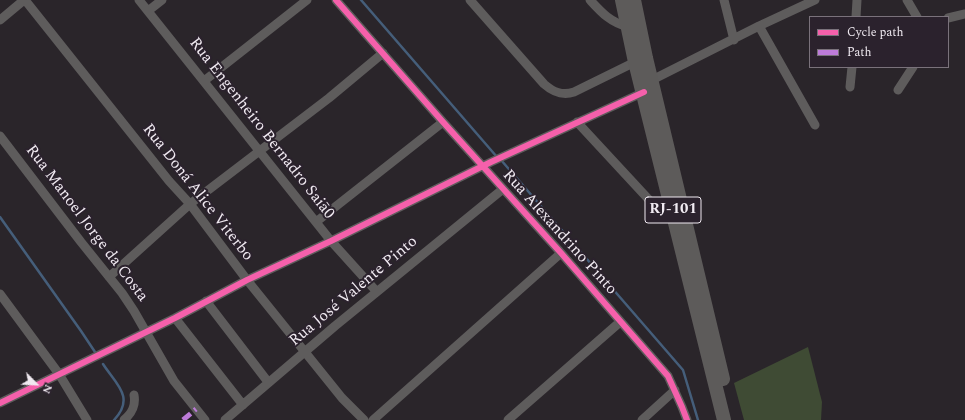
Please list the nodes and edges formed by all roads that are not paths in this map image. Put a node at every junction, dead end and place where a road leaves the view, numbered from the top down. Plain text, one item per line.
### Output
1 (24, 0) edge
2 (139, 0) edge
3 (162, 0) edge
4 (307, 0) edge
5 (336, 0) edge
6 (470, 0) edge
7 (590, 0) edge
8 (622, 0) edge
9 (634, 0) edge
10 (724, 0) edge
11 (815, 0) edge
12 (858, 0) edge
13 (908, 0) edge
14 (148, 11) junction
15 (965, 14) edge
16 (856, 16) edge
17 (916, 16) edge
18 (949, 18) edge
19 (0, 20) edge
20 (628, 26) junction
21 (759, 26) junction
22 (734, 40) junction
23 (383, 53) junction
24 (636, 62) junction
25 (852, 68) edge
26 (912, 68) edge
27 (652, 80) junction
28 (204, 81) junction
29 (850, 87) dead end
30 (898, 90) dead end
31 (644, 92) junction
32 (443, 122) junction
33 (577, 122) junction
34 (815, 125) dead end
35 (0, 136) edge
36 (258, 151) junction
37 (486, 164) junction
38 (503, 189) junction
39 (190, 204) junction
40 (672, 209) junction
41 (316, 222) junction
42 (331, 241) junction
43 (561, 253) junction
44 (108, 277) junction
45 (247, 280) junction
46 (377, 292) junction
47 (0, 294) edge
48 (206, 301) junction
49 (175, 318) junction
50 (620, 322) junction
51 (146, 332) junction
52 (305, 352) junction
53 (59, 374) junction
54 (268, 382) junction
55 (675, 390) junction
56 (134, 396) dead end
57 (0, 403) edge
58 (242, 405) junction
59 (87, 420) edge
60 (124, 420) edge
61 (205, 420) edge
62 (225, 420) edge
63 (364, 420) edge
64 (373, 420) edge
65 (508, 420) edge
66 (642, 420) edge
67 (687, 420) edge
68 (724, 420) edge
69 (733, 420) edge

1 - 19 street
1 - 39 street, Rua Doná Alice Viterbo
2 - 14 street, Rua Engenheiro Bernadro Saiā0
3 - 14 street
4 - 28 street
5 - 23 street, Rua Alexandrino Pinto
6 - 24 street
7 - 20 street
8 - 20 main road, RJ-101
9 - 27 main road, RJ-101
10 - 22 street
11 - 21 street
12 - 16 street
13 - 17 street
14 - 28 street, Rua Engenheiro Bernadro Saiā0
15 - 18 street
20 - 24 main road, RJ-101
21 - 22 street
21 - 34 street
22 - 27 street
23 - 32 street, Rua Alexandrino Pinto
23 - 36 street
24 - 31 main road, RJ-101
25 - 29 street
26 - 30 street
27 - 69 main road, RJ-101
28 - 36 street, Rua Engenheiro Bernadro Saiā0
31 - 33 street
31 - 40 main road, RJ-101
32 - 37 street, Rua Alexandrino Pinto
32 - 41 street
33 - 37 street
33 - 40 street
35 - 44 street, Rua Manoel Jorge da Costa
36 - 39 street
36 - 41 street, Rua Engenheiro Bernadro Saiā0
37 - 38 street, Rua Alexandrino Pinto
37 - 42 street
38 - 43 street, Rua Alexandrino Pinto
38 - 46 street, Rua José Valente Pinto
39 - 44 street
39 - 45 street, Rua Doná Alice Viterbo
40 - 68 main road, RJ-101
41 - 42 street, Rua Engenheiro Bernadro Saiā0
42 - 45 street
42 - 46 street, Rua Engenheiro Bernadro Saiā0
43 - 50 street, Rua Alexandrino Pinto
43 - 64 street
44 - 51 street, Rua Manoel Jorge da Costa
45 - 48 street
45 - 52 street, Rua Doná Alice Viterbo
46 - 52 street, Rua José Valente Pinto
47 - 53 street
48 - 49 street
48 - 54 street
49 - 51 street
49 - 58 street
50 - 55 street, Rua Alexandrino Pinto
50 - 65 street
51 - 53 street
51 - 61 street, Rua Manoel Jorge da Costa
52 - 54 street, Rua José Valente Pinto
52 - 63 street, Rua Doná Alice Viterbo
53 - 57 street
53 - 59 street
54 - 58 street, Rua José Valente Pinto
55 - 66 street
55 - 67 street, Rua Alexandrino Pinto
56 - 60 street
58 - 62 street, Rua José Valente Pinto

